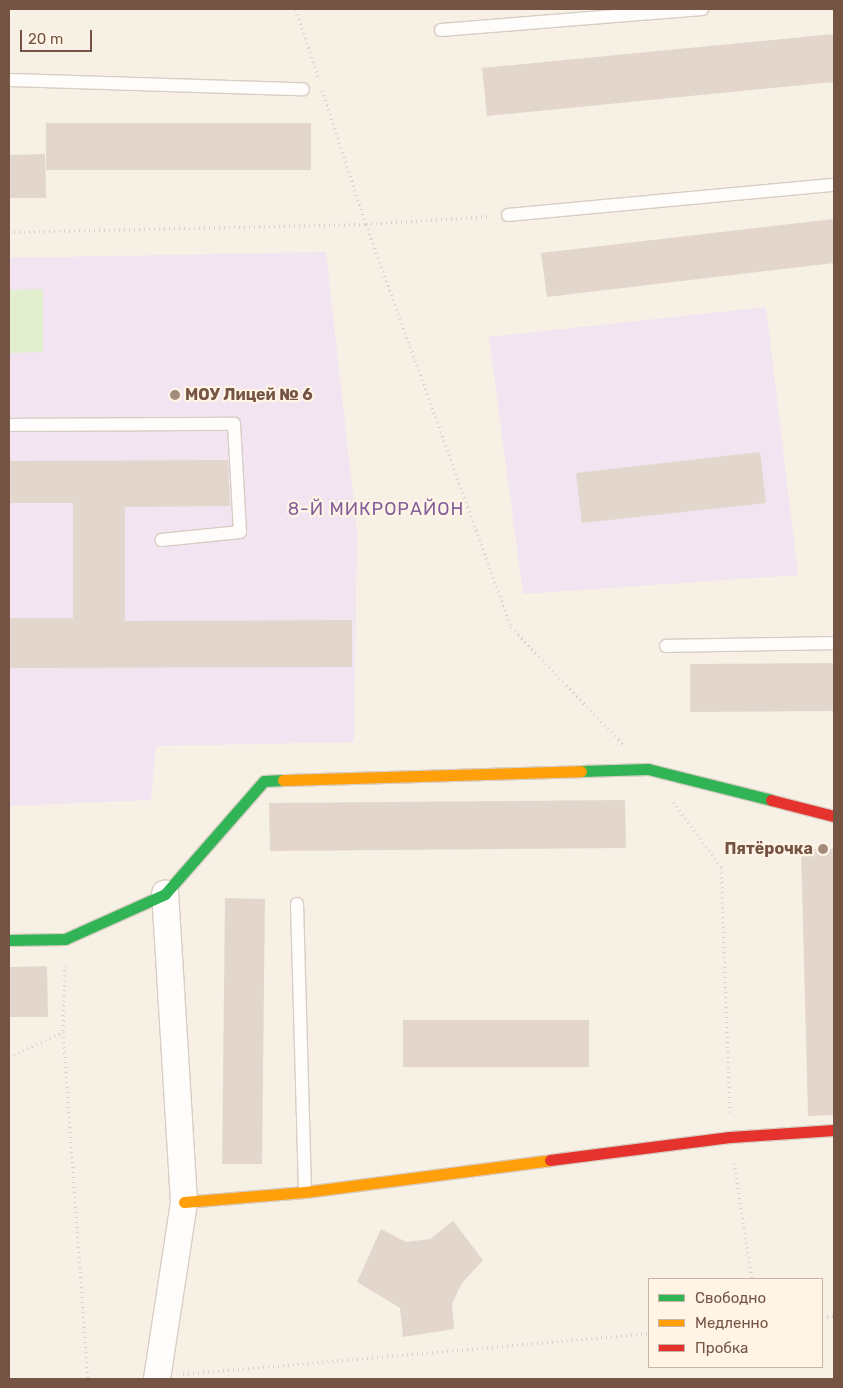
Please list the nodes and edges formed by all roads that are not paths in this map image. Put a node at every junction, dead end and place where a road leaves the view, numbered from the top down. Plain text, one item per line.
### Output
1 (702, 9) edge
2 (442, 30) dead end
3 (9, 80) edge
4 (303, 89) dead end
5 (834, 185) edge
6 (508, 215) road end
7 (9, 425) edge
8 (161, 540) dead end
9 (834, 643) edge
10 (666, 646) dead end
11 (834, 816) edge
12 (165, 894) junction
13 (297, 904) dead end
14 (9, 940) edge
15 (834, 1130) edge
16 (306, 1192) junction
17 (184, 1202) junction
18 (159, 1378) edge

1 - 2 lane
3 - 4 lane
5 - 6 lane
7 - 8 lane
9 - 10 lane
11 - 12 street
12 - 14 street
12 - 17 street
13 - 16 lane
15 - 16 street
16 - 17 street
17 - 18 street

